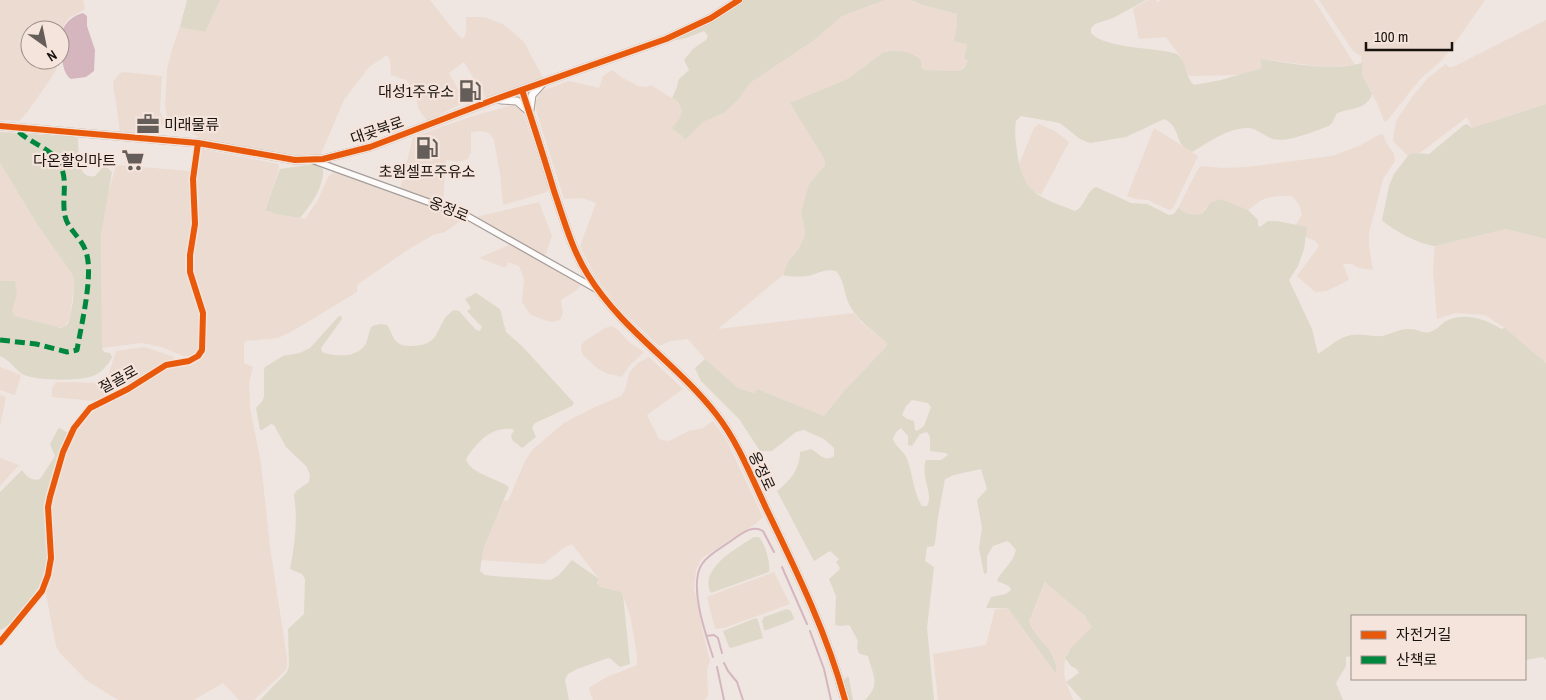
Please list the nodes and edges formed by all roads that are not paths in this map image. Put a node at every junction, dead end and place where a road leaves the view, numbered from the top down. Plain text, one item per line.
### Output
1 (739, 0) edge
2 (545, 82) junction
3 (522, 90) junction
4 (494, 100) junction
5 (530, 115) junction
6 (0, 126) edge
7 (198, 143) junction
8 (312, 160) junction
9 (598, 291) junction
10 (0, 642) edge
11 (845, 700) edge

1 - 2 street, 대곶북로
2 - 3 street, 대곶북로
2 - 5 street
3 - 4 street, 대곶북로
3 - 5 street
4 - 5 street
4 - 8 street, 대곶북로
5 - 9 street
6 - 7 street, 대곶북로
7 - 8 street, 대곶북로
7 - 10 street, 절골로
8 - 9 street, 옹정로
9 - 11 street, 옹정로

